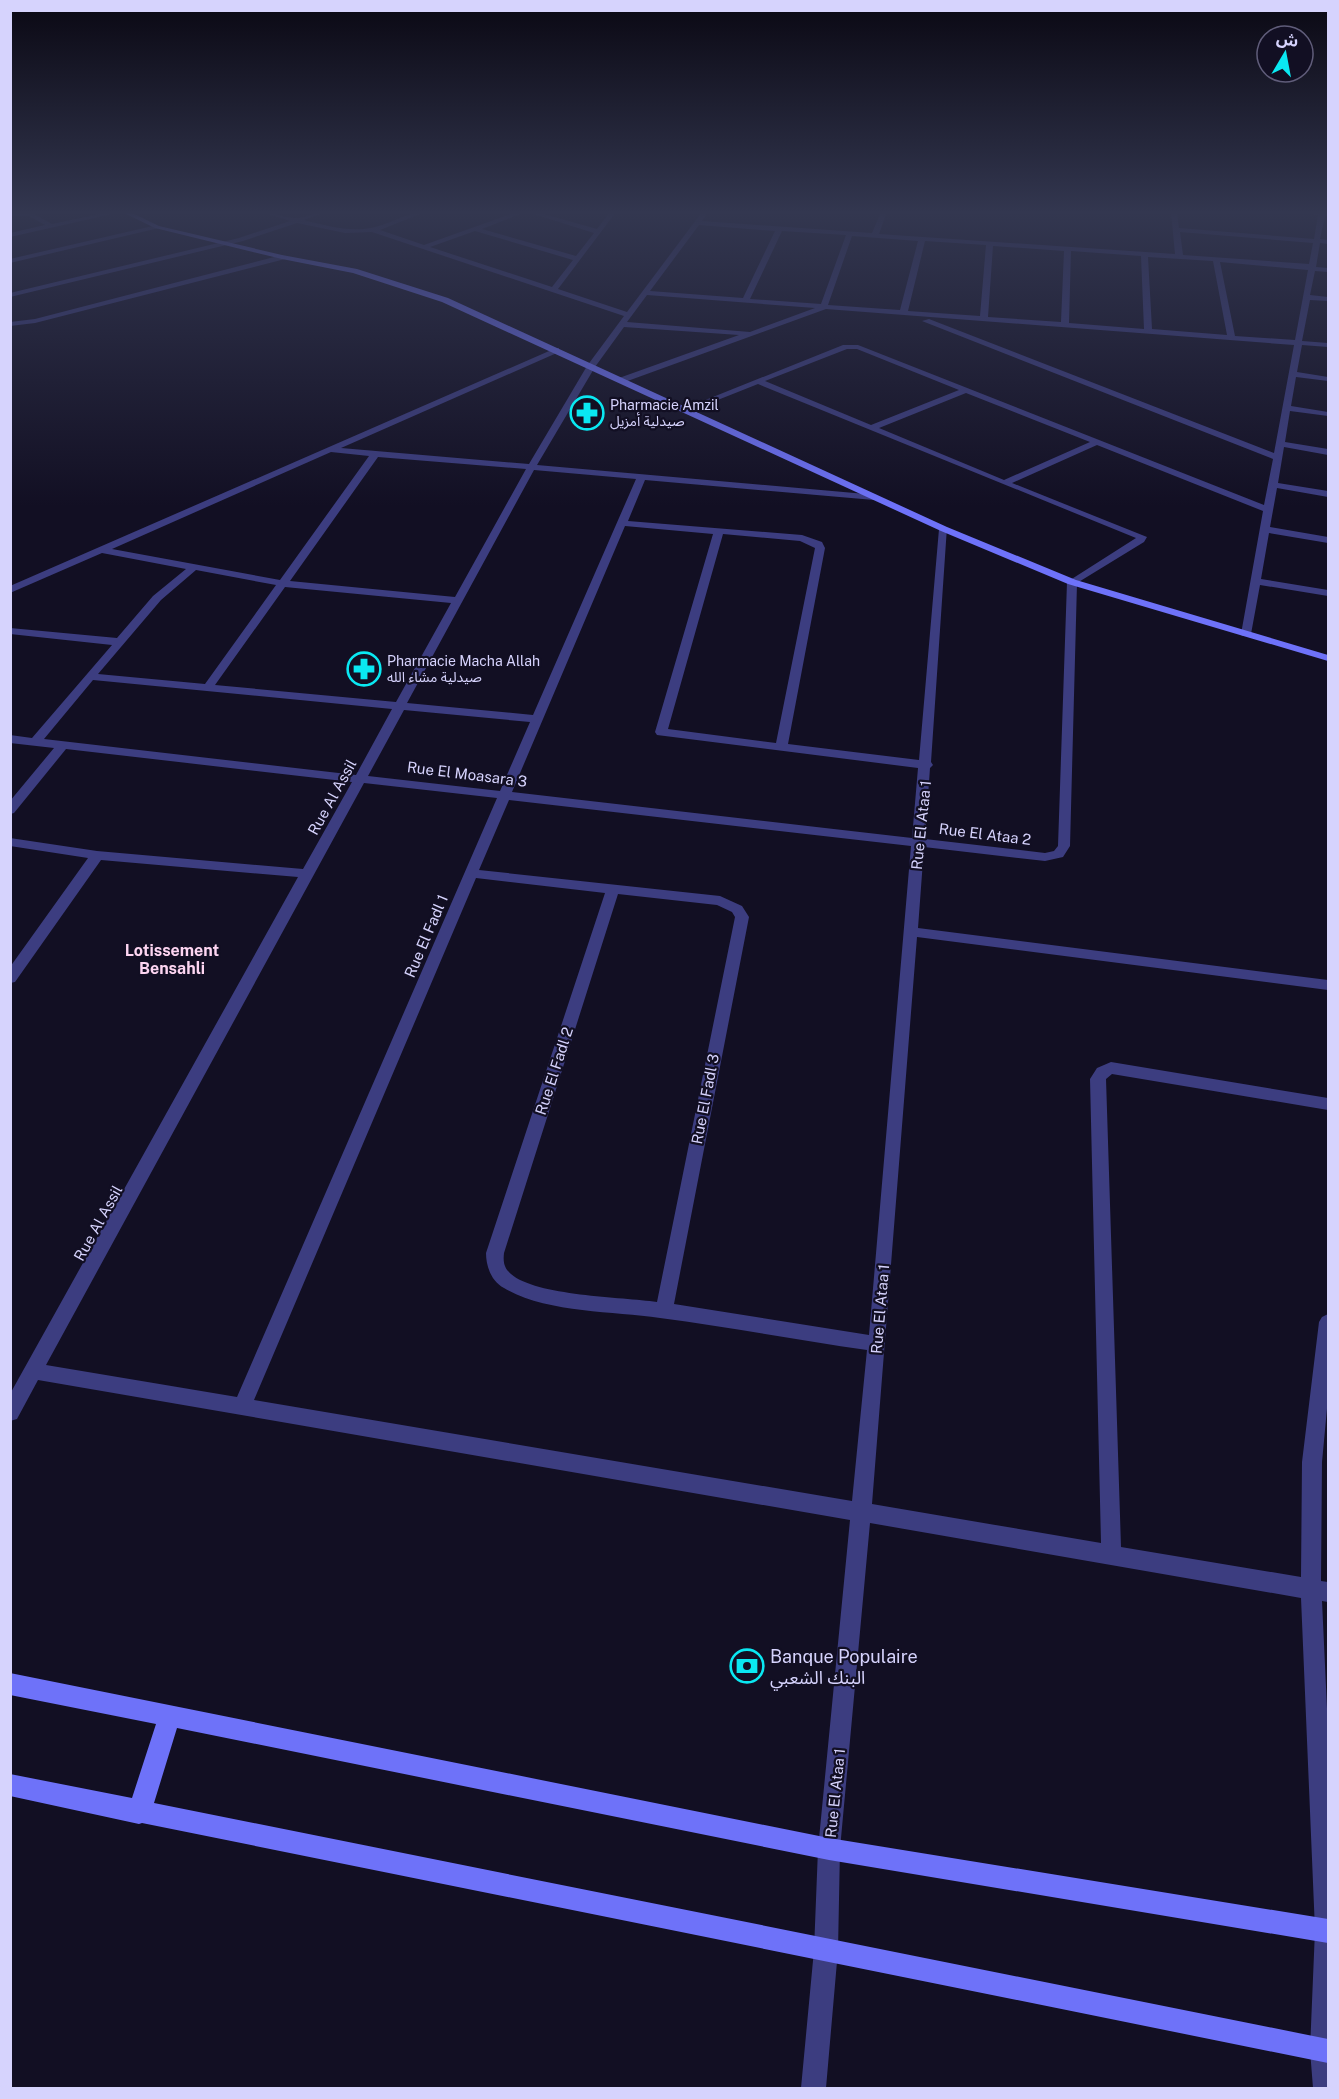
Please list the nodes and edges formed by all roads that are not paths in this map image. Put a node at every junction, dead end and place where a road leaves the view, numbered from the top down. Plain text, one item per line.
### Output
1 (78, 310) edge
2 (467, 310) edge
3 (614, 310) edge
4 (632, 310) edge
5 (818, 310) edge
6 (847, 310) edge
7 (909, 310) edge
8 (985, 310) edge
9 (1066, 310) edge
10 (1147, 310) edge
11 (1226, 310) edge
12 (1303, 310) edge
13 (628, 315) junction
14 (908, 315) junction
15 (984, 320) junction
16 (10, 324) edge
17 (621, 324) junction
18 (1065, 326) junction
19 (1148, 332) junction
20 (756, 334) junction
21 (1232, 338) junction
22 (1299, 343) junction
23 (1329, 345) edge
24 (556, 350) junction
25 (591, 366) junction
26 (1293, 374) junction
27 (1329, 379) edge
28 (622, 380) junction
29 (757, 381) junction
30 (966, 390) junction
31 (1287, 408) junction
32 (687, 410) junction
33 (1329, 414) edge
34 (872, 428) junction
35 (1097, 441) junction
36 (1280, 444) junction
37 (329, 450) junction
38 (1329, 452) edge
39 (375, 454) junction
40 (1277, 457) junction
41 (531, 468) junction
42 (641, 478) junction
43 (1004, 483) junction
44 (1273, 485) junction
45 (1329, 494) edge
46 (874, 497) junction
47 (1269, 510) junction
48 (622, 523) junction
49 (944, 529) junction
50 (1265, 529) junction
51 (719, 531) junction
52 (1329, 540) edge
53 (100, 550) junction
54 (192, 569) junction
55 (1256, 580) junction
56 (1072, 582) junction
57 (281, 583) junction
58 (10, 590) edge
59 (1329, 593) edge
60 (457, 600) junction
61 (10, 631) edge
62 (1246, 634) junction
63 (119, 642) junction
64 (1329, 658) edge
65 (92, 677) junction
66 (209, 686) junction
67 (401, 705) junction
68 (537, 719) junction
69 (10, 739) edge
70 (35, 742) junction
71 (63, 745) junction
72 (781, 748) junction
73 (927, 765) junction
74 (361, 778) junction
75 (505, 795) junction
76 (10, 810) edge
77 (10, 842) edge
78 (920, 843) junction
79 (97, 855) junction
80 (471, 873) junction
81 (308, 874) junction
82 (613, 890) junction
83 (912, 932) junction
84 (10, 978) edge
85 (1329, 985) edge
86 (1329, 1104) edge
87 (664, 1310) junction
88 (1329, 1322) edge
89 (877, 1344) junction
90 (35, 1371) junction
91 (242, 1407) junction
92 (10, 1413) edge
93 (862, 1512) junction
94 (1111, 1554) junction
95 (1320, 1590) edge
96 (10, 1684) edge
97 (170, 1716) junction
98 (10, 1785) edge
99 (139, 1812) junction
100 (829, 1849) junction
101 (1328, 1930) edge
102 (826, 1950) junction
103 (1325, 2050) edge
104 (813, 2088) edge
105 (1325, 2088) edge

1 - 16 street
2 - 24 street
3 - 13 street
4 - 13 street, Rue Al Assil
5 - 20 street
6 - 14 street
7 - 14 street
8 - 15 street
9 - 18 street
10 - 19 street
11 - 21 street
12 - 22 street
13 - 17 street, Rue Al Assil
14 - 15 street
14 - 40 street
15 - 18 street
17 - 20 street
17 - 25 street, Rue Al Assil
18 - 19 street
19 - 21 street
20 - 28 street
21 - 22 street
22 - 23 street
22 - 26 street
24 - 25 street
24 - 37 street
25 - 28 street
25 - 41 street, Rue Al Assil
26 - 27 street
26 - 31 street
28 - 32 street
29 - 30 street
29 - 32 street
29 - 34 street
30 - 34 street
30 - 35 street
31 - 33 street
31 - 36 street
32 - 46 street
34 - 43 street
35 - 43 street
35 - 47 street
36 - 38 street
36 - 40 street
37 - 39 street
37 - 53 street
39 - 41 street
39 - 57 street
40 - 44 street
41 - 42 street
41 - 60 street, Rue Al Assil
42 - 46 street
42 - 48 street, Rue El Fadl 1
43 - 56 street
44 - 45 street
44 - 47 street
46 - 49 street
47 - 50 street
48 - 51 street
48 - 68 street, Rue El Fadl 1
49 - 56 street
49 - 73 street, Rue El Ataa 1
50 - 52 street
50 - 55 street
51 - 72 street
51 - 72 street
53 - 54 street
53 - 58 street
54 - 57 street
54 - 63 street
55 - 59 street
55 - 62 street
56 - 62 street
56 - 78 street, Rue El Ataa 2
57 - 60 street
57 - 66 street
60 - 67 street, Rue Al Assil
61 - 63 street
62 - 64 street
63 - 65 street
65 - 66 street
65 - 70 street
66 - 67 street
67 - 68 street
67 - 74 street, Rue Al Assil
68 - 75 street, Rue El Fadl 1
69 - 70 street, Rue El Moasara 3
70 - 71 street, Rue El Moasara 3
71 - 74 street, Rue El Moasara 3
71 - 76 street
72 - 73 street
73 - 78 street, Rue El Ataa 1
74 - 75 street, Rue El Moasara 3
74 - 81 street, Rue Al Assil
75 - 78 street, Rue El Moasara 3
75 - 80 street, Rue El Fadl 1
77 - 79 street
78 - 83 street, Rue El Ataa 1
79 - 81 street
79 - 84 street
80 - 82 street
80 - 91 street, Rue El Fadl 1
81 - 90 street, Rue Al Assil
82 - 87 street, Rue El Fadl 3
82 - 87 street, Rue El Fadl 2
83 - 85 street
83 - 89 street, Rue El Ataa 1
86 - 94 street
87 - 89 street
88 - 95 street
89 - 93 street, Rue El Ataa 1
90 - 91 street
90 - 92 street, Rue Al Assil
91 - 93 street
93 - 94 street
93 - 100 street, Rue El Ataa 1
94 - 95 street
95 - 101 street
96 - 97 street
97 - 99 street
97 - 100 street
98 - 99 street
99 - 102 street
100 - 101 street
100 - 102 street, Rue El Ataa 1
101 - 103 street
102 - 103 street
102 - 104 street, Rue El Ataa 1
103 - 105 street

